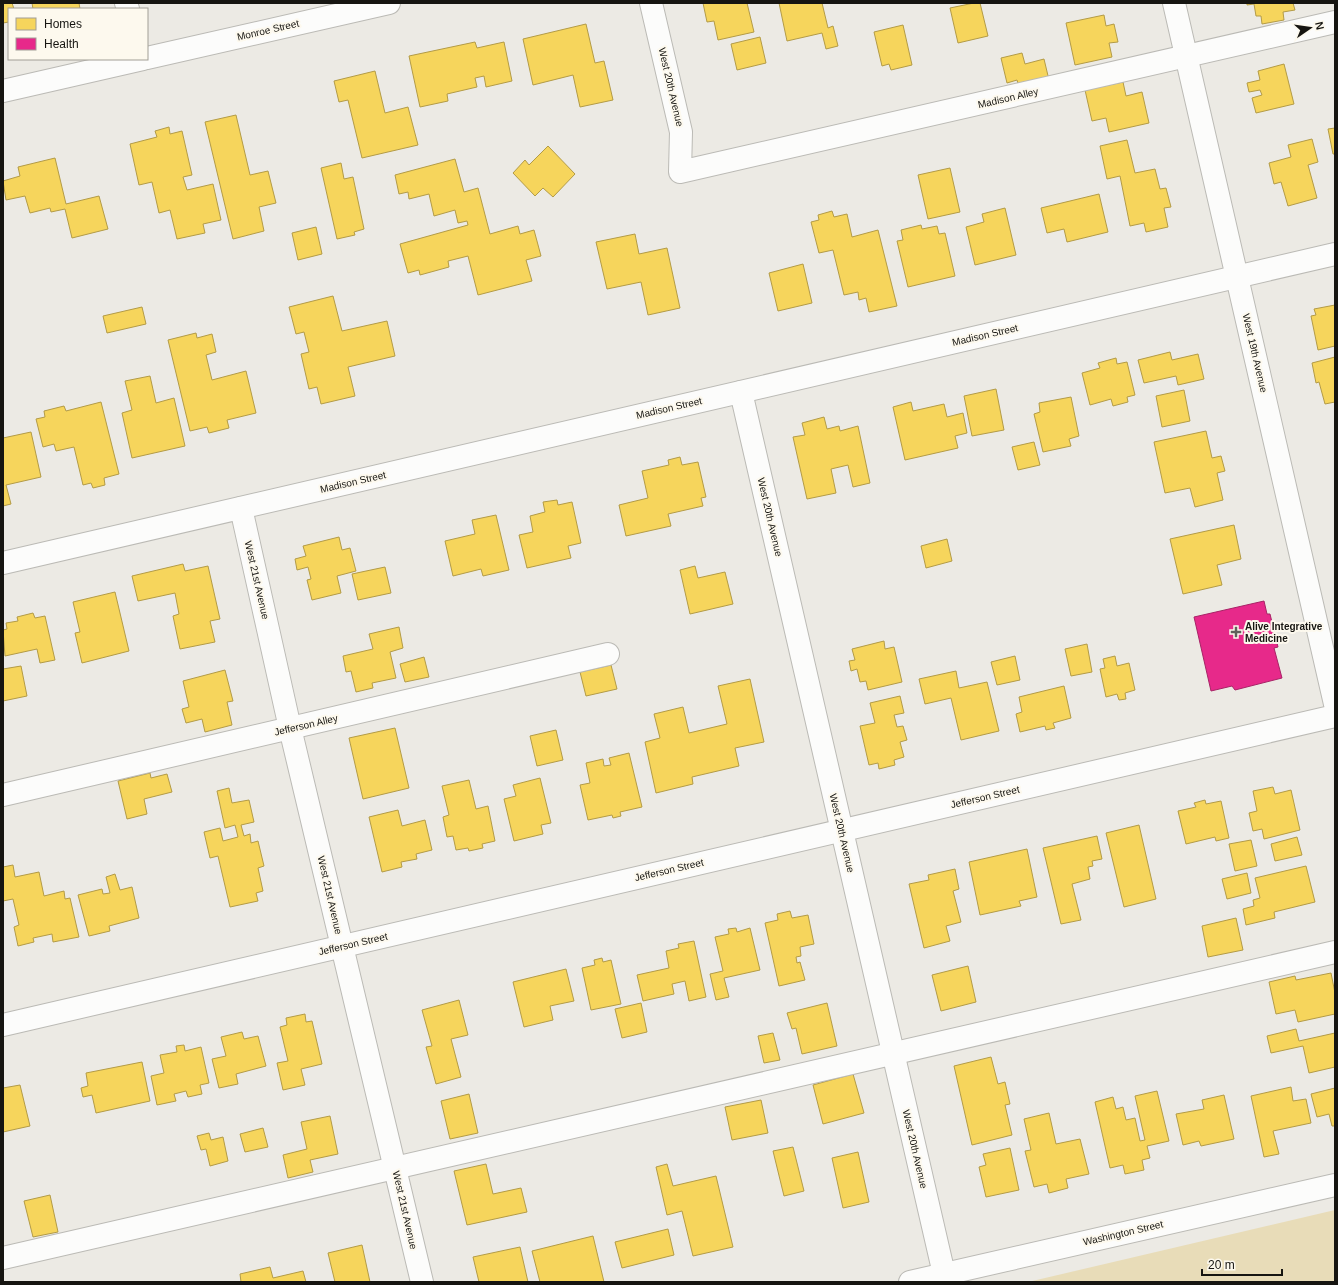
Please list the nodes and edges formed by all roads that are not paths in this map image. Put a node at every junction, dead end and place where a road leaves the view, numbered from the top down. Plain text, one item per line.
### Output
1 (389, 3) edge
2 (651, 3) edge
3 (1174, 3) edge
4 (1335, 22) edge
5 (1186, 57) junction
6 (148, 58) edge
7 (138, 60) edge
8 (3, 91) edge
9 (680, 172) joint
10 (1335, 254) edge
11 (1238, 276) junction
12 (741, 392) junction
13 (240, 508) junction
14 (3, 563) edge
15 (608, 654) dead end
16 (1335, 704) edge
17 (1335, 716) edge
18 (290, 728) junction
19 (3, 795) edge
20 (842, 830) junction
21 (342, 946) junction
22 (1335, 952) edge
23 (3, 1025) edge
24 (892, 1054) junction
25 (395, 1167) junction
26 (1335, 1185) edge
27 (3, 1258) edge
28 (944, 1274) junction
29 (422, 1282) edge
30 (910, 1282) edge

1 - 6 street, Monroe Street
2 - 9 street, West 20th Avenue
3 - 5 street, West 19th Avenue
4 - 5 street, Madison Alley
5 - 9 street, Madison Alley
5 - 11 street, West 19th Avenue
7 - 8 street, Monroe Street
10 - 11 street, Madison Street
11 - 12 street, Madison Street
11 - 16 street, West 19th Avenue
12 - 13 street, Madison Street
12 - 20 street, West 20th Avenue
13 - 14 street, Madison Street
13 - 18 street, West 21st Avenue
15 - 18 street, Jefferson Alley
17 - 20 street, Jefferson Street
18 - 19 street, Jefferson Alley
18 - 21 street, West 21st Avenue
20 - 21 street, Jefferson Street
20 - 24 street, West 20th Avenue
21 - 23 street, Jefferson Street
21 - 25 street, West 21st Avenue
22 - 24 street
24 - 25 street
24 - 28 street, West 20th Avenue
25 - 27 street
25 - 29 street, West 21st Avenue
26 - 28 street, Washington Street
28 - 30 street, Washington Street

